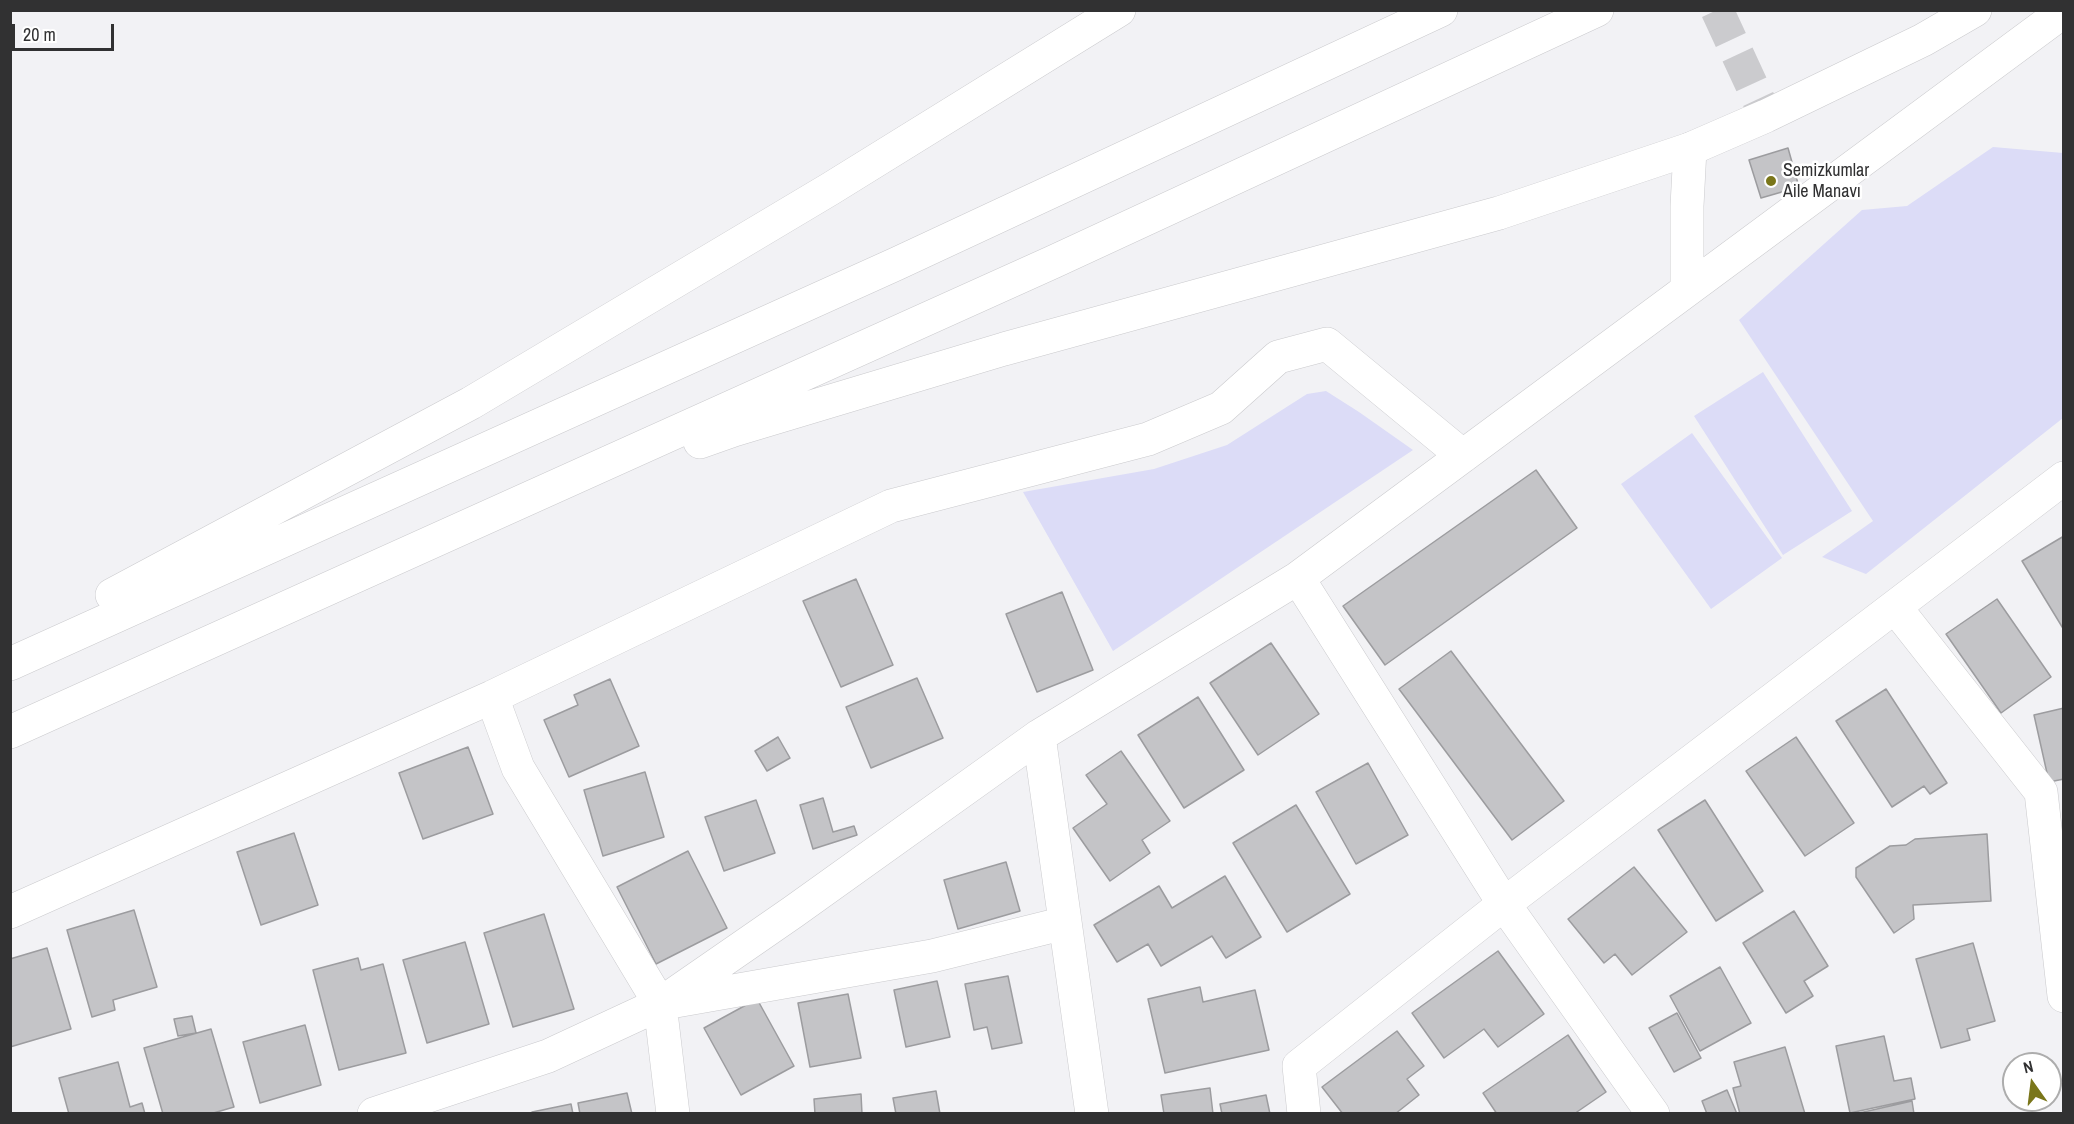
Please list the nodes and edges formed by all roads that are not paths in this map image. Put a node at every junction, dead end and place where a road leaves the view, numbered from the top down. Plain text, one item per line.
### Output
1 (1119, 10) edge
2 (1441, 10) edge
3 (1597, 10) edge
4 (1975, 10) edge
5 (2064, 10) edge
6 (1690, 149) junction
7 (1687, 290) junction
8 (1463, 456) junction
9 (2064, 478) edge
10 (459, 530) junction
11 (1298, 578) junction
12 (1895, 607) junction
13 (10, 650) edge
14 (10, 664) edge
15 (492, 697) junction
16 (10, 732) edge
17 (1039, 736) junction
18 (2052, 791) edge
19 (1504, 903) junction
20 (10, 912) edge
21 (1065, 923) junction
22 (2064, 996) edge
23 (660, 1004) junction
24 (374, 1113) edge
25 (673, 1113) edge
26 (1092, 1113) edge
27 (1304, 1113) edge
28 (1653, 1113) edge

1 - 13 main road
2 - 14 main road
3 - 10 main road
4 - 6 main road
5 - 7 main road
6 - 7 main road
6 - 10 main road
7 - 8 main road
8 - 11 main road
8 - 15 main road
9 - 12 main road
10 - 16 main road
11 - 17 main road
11 - 19 main road
12 - 18 main road
12 - 19 main road
15 - 20 main road
15 - 23 main road
17 - 21 main road
17 - 23 main road
18 - 22 main road
19 - 27 main road
19 - 28 main road
21 - 23 main road
21 - 26 main road
23 - 24 main road
23 - 25 main road

